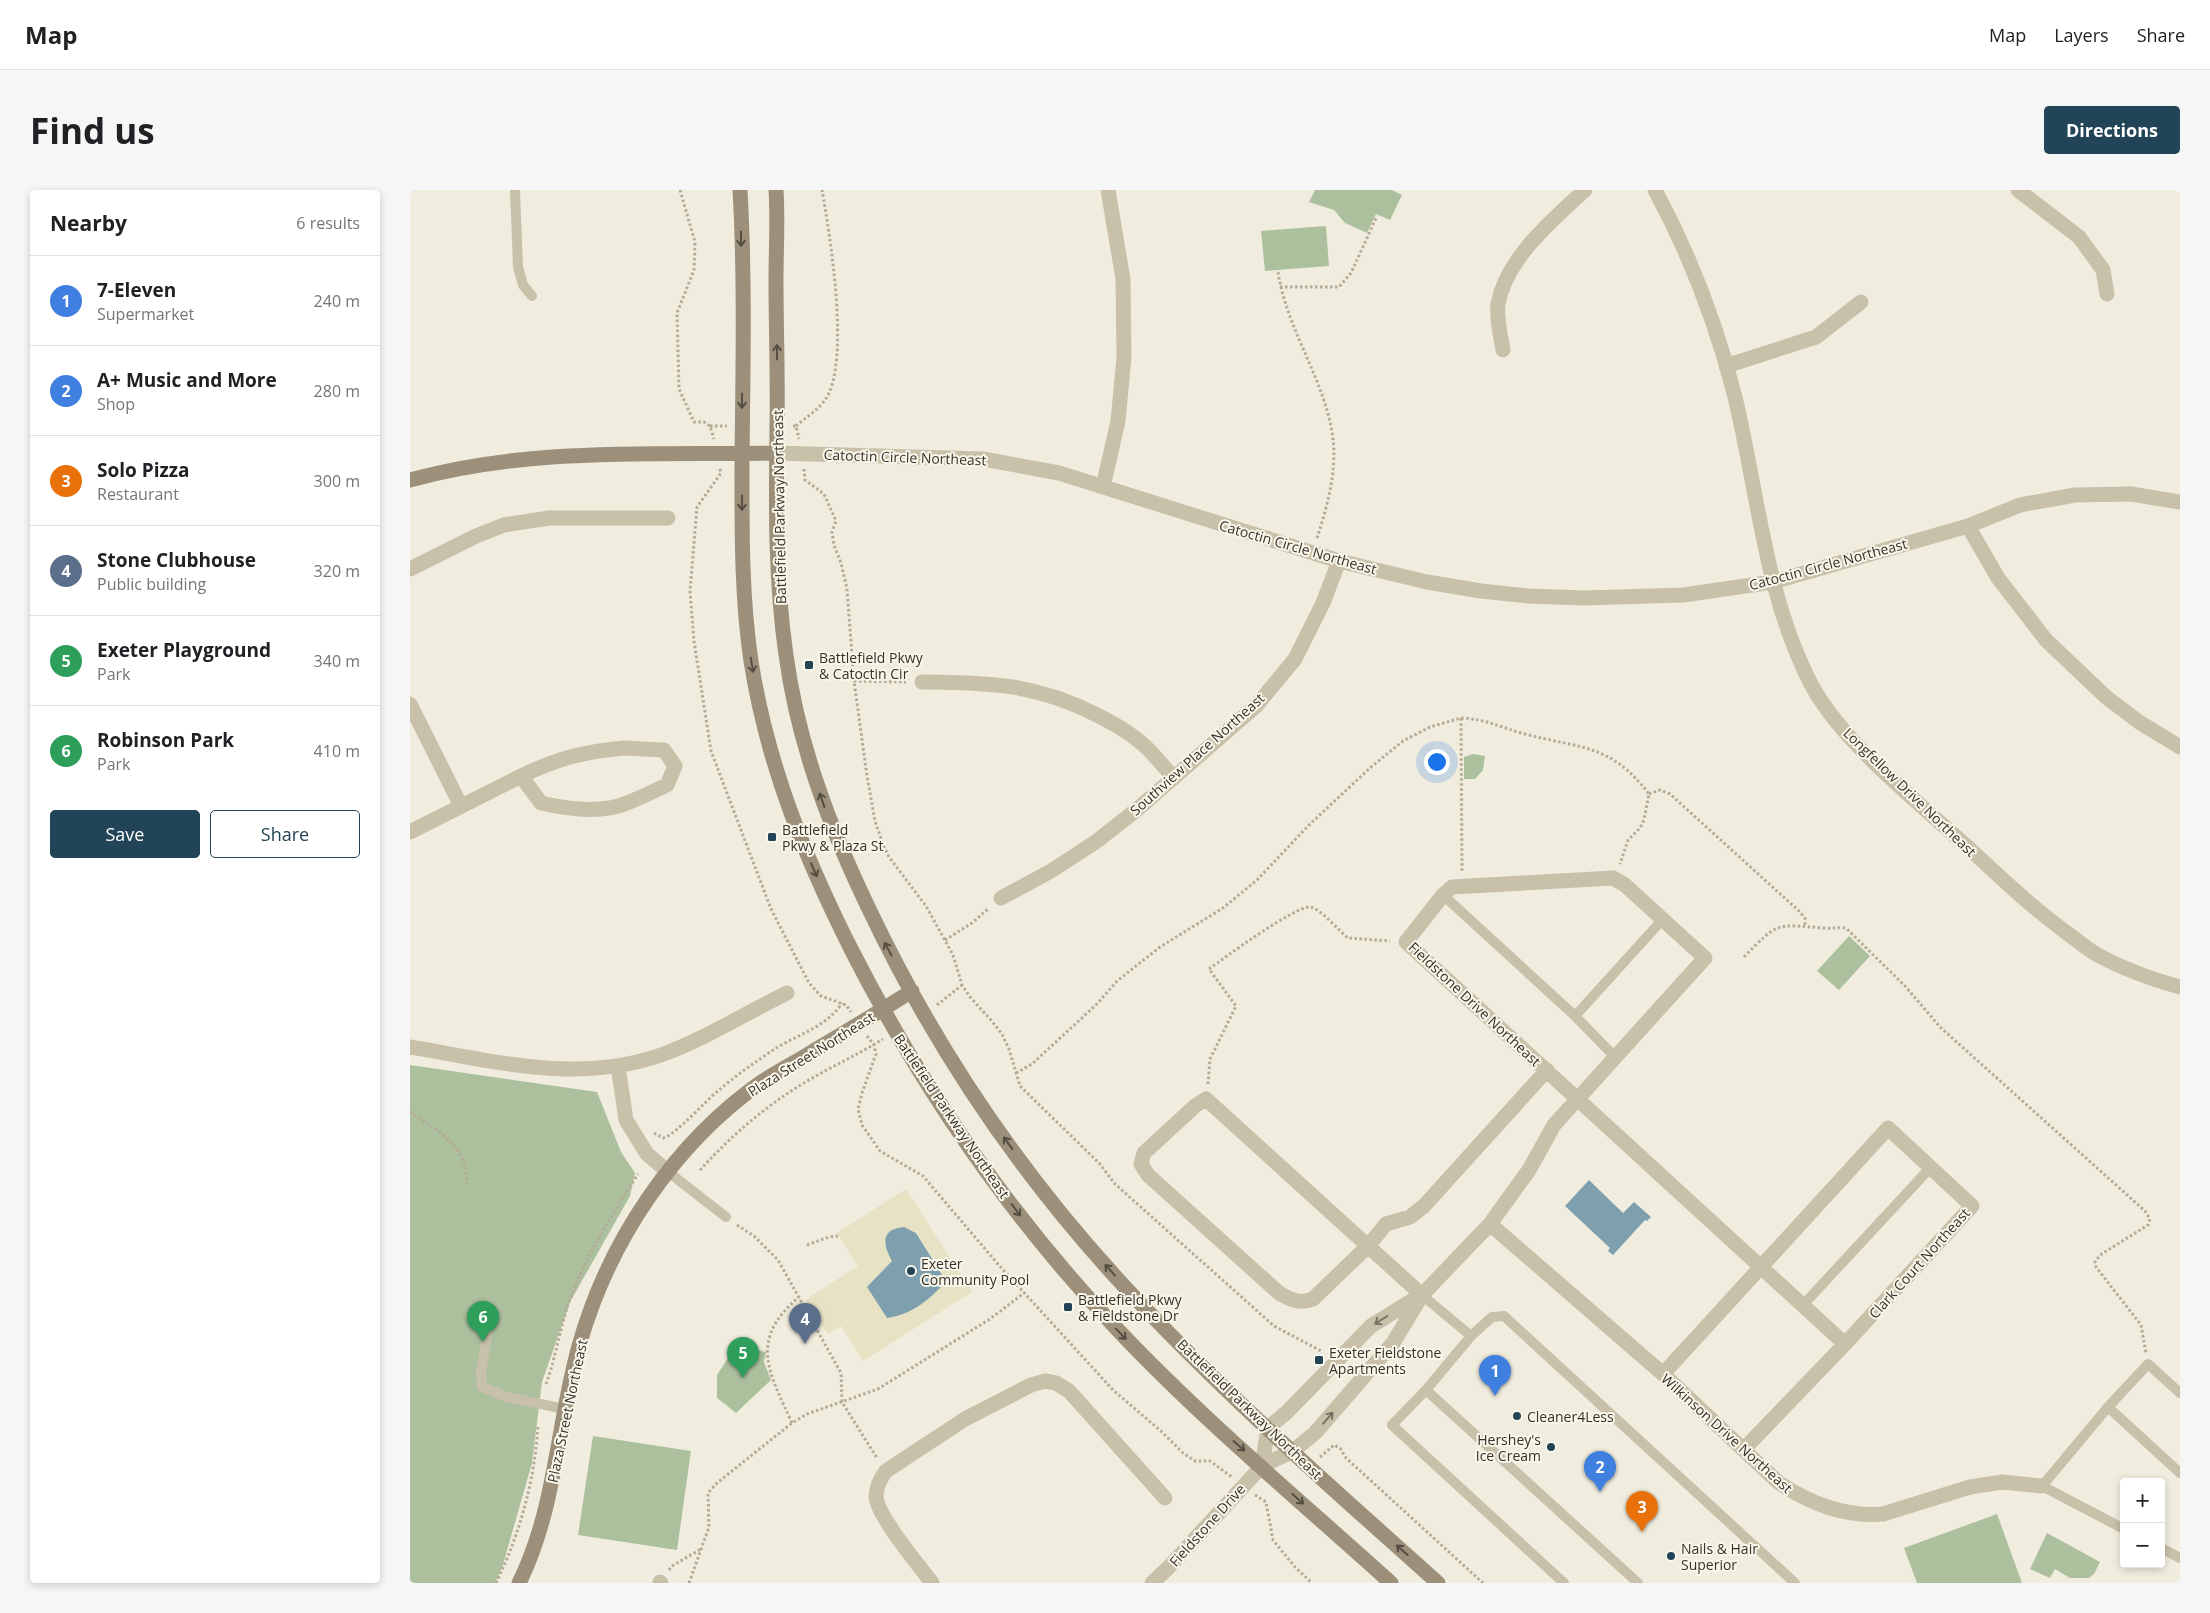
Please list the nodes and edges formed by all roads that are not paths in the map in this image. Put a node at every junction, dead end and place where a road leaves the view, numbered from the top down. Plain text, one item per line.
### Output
1 (515, 190) edge
2 (740, 190) edge
3 (776, 190) edge
4 (1108, 190) edge
5 (1585, 190) edge
6 (1656, 190) edge
7 (2018, 190) edge
8 (2107, 294) dead end
9 (532, 296) dead end
10 (1861, 302) dead end
11 (1503, 350) dead end
12 (1726, 366) junction
13 (776, 453) junction
14 (742, 454) junction
15 (410, 480) edge
16 (1103, 487) junction
17 (2180, 502) edge
18 (668, 518) dead end
19 (1968, 526) junction
20 (1339, 561) junction
21 (410, 569) edge
22 (1773, 582) junction
23 (922, 682) road end
24 (410, 704) edge
25 (2180, 748) edge
26 (521, 776) junction
27 (1174, 778) junction
28 (460, 806) junction
29 (410, 832) edge
30 (1443, 895) junction
31 (1001, 898) road end
32 (1663, 919) junction
33 (2180, 987) edge
34 (912, 991) junction
35 (787, 993) dead end
36 (882, 1010) junction
37 (1575, 1016) junction
38 (410, 1047) edge
39 (1615, 1057) junction
40 (618, 1066) junction
41 (1546, 1070) junction
42 (1577, 1100) junction
43 (1931, 1167) junction
44 (667, 1171) junction
45 (726, 1217) road end
46 (1490, 1224) junction
47 (1368, 1246) junction
48 (1762, 1266) junction
49 (1422, 1295) junction
50 (1804, 1304) junction
51 (487, 1334) dead end
52 (1471, 1336) junction
53 (1846, 1344) junction
54 (1662, 1374) junction
55 (1426, 1390) junction
56 (2180, 1393) edge
57 (2108, 1407) junction
58 (565, 1409) junction
59 (1268, 1428) junction
60 (1744, 1449) junction
61 (1292, 1451) junction
62 (1262, 1466) junction
63 (2180, 1473) edge
64 (2042, 1486) junction
65 (1165, 1498) dead end
66 (2120, 1527) edge
67 (2165, 1550) edge
68 (2180, 1558) edge
69 (519, 1583) edge
70 (932, 1583) edge
71 (1152, 1583) edge
72 (1390, 1583) edge
73 (1438, 1583) edge
74 (1564, 1583) edge
75 (1638, 1583) edge
76 (1795, 1583) edge

1 - 9 lane
2 -> 14 main road, Battlefield Parkway Northeast
13 -> 3 main road, Battlefield Parkway Northeast
4 - 16 street
5 - 11 street
6 - 12 street, Longfellow Drive Northeast
7 - 8 street
10 - 12 street
12 - 22 street, Longfellow Drive Northeast
13 - 14 main road, Catoctin Circle Northeast
13 - 16 street, Catoctin Circle Northeast
34 -> 13 main road, Battlefield Parkway Northeast
14 - 15 main road, Catoctin Circle Northeast
14 -> 36 main road, Battlefield Parkway Northeast
16 - 20 street, Catoctin Circle Northeast
17 - 19 street, Catoctin Circle Northeast
18 - 21 street
19 - 22 street, Catoctin Circle Northeast
19 - 25 street
20 - 22 street, Catoctin Circle Northeast
20 - 27 street, Southview Place Northeast
22 - 33 street, Longfellow Drive Northeast
23 - 27 street
24 - 28 street
26 - 26 street
26 - 28 street
27 - 31 street, Southview Place Northeast
28 - 29 street
30 - 32 street, Fieldstone Drive Northeast
30 - 37 lane
30 - 41 street, Fieldstone Drive Northeast
32 - 37 lane
32 - 39 street
34 - 36 main road, Plaza Street Northeast
59 -> 34 main road, Battlefield Parkway Northeast
35 - 40 street
36 - 44 main road, Plaza Street Northeast
36 -> 62 main road, Battlefield Parkway Northeast
37 - 39 lane
38 - 40 street
39 - 42 street
40 - 44 street
41 - 42 street, Fieldstone Drive Northeast
41 - 47 street, Fieldstone Drive Northeast
42 - 46 street
42 - 48 street
43 - 48 street, Clark Court Northeast
43 - 50 lane
43 - 53 street, Clark Court Northeast
44 - 45 lane
44 - 58 main road, Plaza Street Northeast
46 - 49 street
46 - 54 street, Wilkinson Drive Northeast
47 - 47 street, Fieldstone Drive Northeast
47 - 49 street
48 - 50 street
48 - 54 street, Clark Court Northeast
49 - 52 lane
49 -> 59 street
61 -> 49 street
50 - 53 street
51 - 58 lane
52 - 55 lane
52 - 76 lane
53 - 60 street, Clark Court Northeast
54 - 60 street, Wilkinson Drive Northeast
55 - 74 lane
55 - 75 lane
56 - 57 lane
57 - 63 lane
57 - 64 lane
58 - 69 main road, Plaza Street Northeast
59 - 61 main road, Battlefield Parkway Northeast
59 - 62 street
60 - 64 street, Wilkinson Drive Northeast
61 - 62 street
73 -> 61 main road, Battlefield Parkway Northeast
62 - 71 street, Fieldstone Drive
62 -> 72 main road, Battlefield Parkway Northeast
64 - 66 lane, Wilkinson Drive Northeast
65 - 70 street
67 - 68 lane

